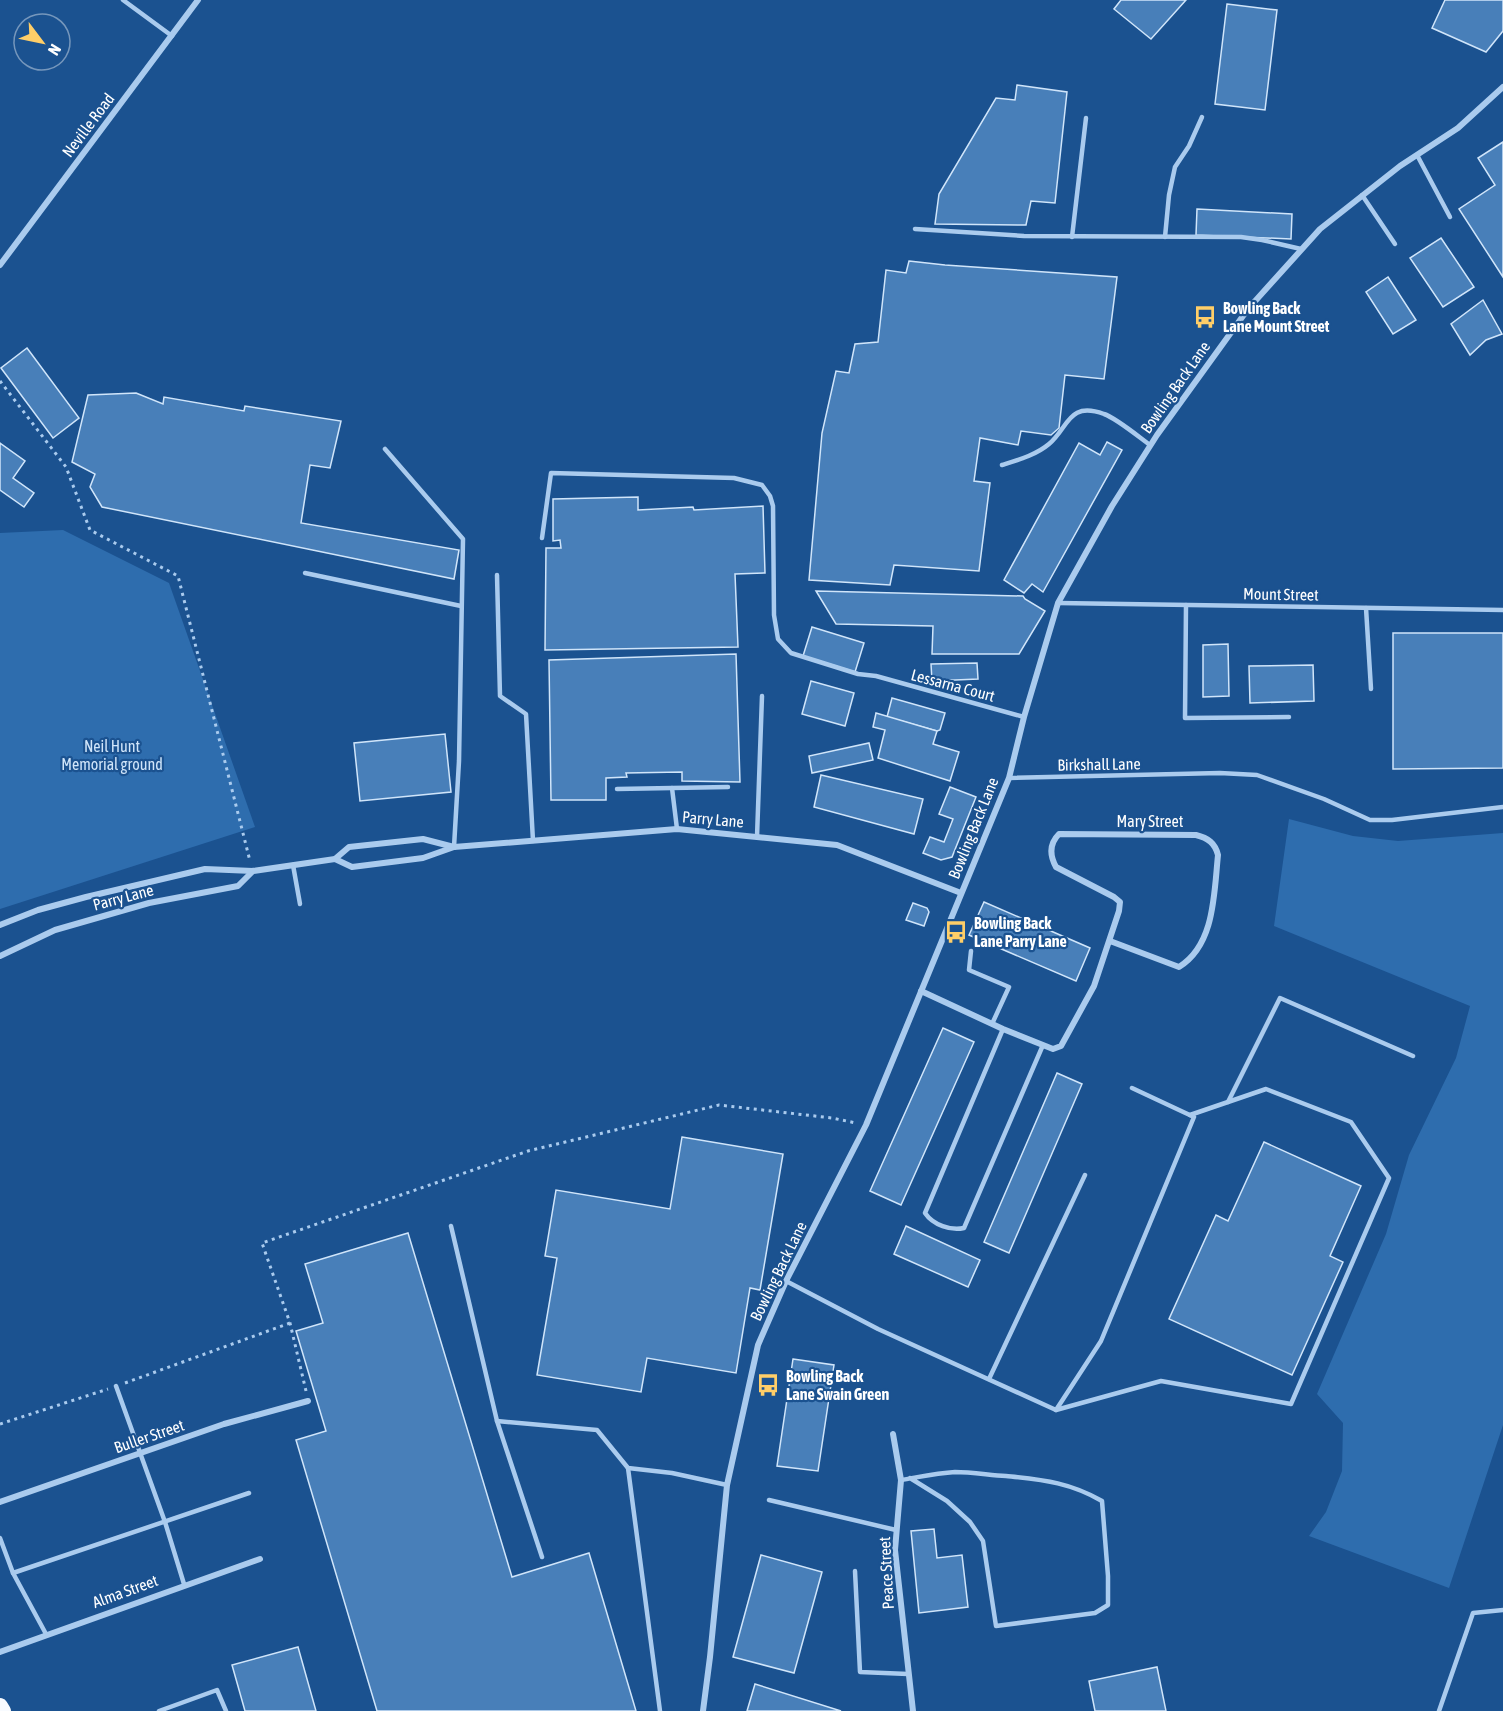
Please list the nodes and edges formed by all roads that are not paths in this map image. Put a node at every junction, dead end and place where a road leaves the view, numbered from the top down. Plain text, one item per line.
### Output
1 (123, 0) edge
2 (198, 0) edge
3 (171, 36) junction
4 (1503, 87) edge
5 (1202, 117) dead end
6 (1086, 118) dead end
7 (1417, 155) junction
8 (1362, 195) junction
9 (1450, 217) dead end
10 (915, 229) dead end
11 (1072, 237) junction
12 (1164, 237) junction
13 (1395, 244) dead end
14 (1301, 249) junction
15 (0, 265) edge
16 (1150, 446) junction
17 (385, 449) dead end
18 (1002, 465) dead end
19 (542, 538) dead end
20 (304, 573) dead end
21 (497, 575) dead end
22 (1058, 603) junction
23 (1186, 605) junction
24 (461, 606) junction
25 (1366, 608) junction
26 (1503, 610) edge
27 (1371, 689) dead end
28 (762, 696) dead end
29 (1024, 717) junction
30 (1288, 717) dead end
31 (1009, 778) junction
32 (728, 787) dead end
33 (672, 788) junction
34 (617, 789) dead end
35 (1503, 807) edge
36 (677, 829) junction
37 (757, 837) junction
38 (533, 841) junction
39 (454, 847) junction
40 (335, 859) junction
41 (293, 865) junction
42 (253, 871) junction
43 (961, 892) junction
44 (300, 904) dead end
45 (0, 926) edge
46 (1110, 941) junction
47 (971, 951) dead end
48 (0, 956) edge
49 (921, 991) junction
50 (992, 1024) junction
51 (1003, 1029) junction
52 (1043, 1045) junction
53 (1413, 1056) dead end
54 (1132, 1088) dead end
55 (1227, 1103) junction
56 (1190, 1115) junction
57 (1085, 1175) dead end
58 (451, 1226) dead end
59 (786, 1281) junction
60 (989, 1380) junction
61 (116, 1386) road end
62 (308, 1401) road end
63 (1056, 1410) junction
64 (497, 1420) junction
65 (893, 1434) dead end
66 (140, 1454) junction
67 (628, 1468) junction
68 (910, 1478) junction
69 (901, 1480) junction
70 (727, 1485) junction
71 (249, 1493) dead end
72 (769, 1500) dead end
73 (0, 1502) edge
74 (165, 1522) junction
75 (896, 1530) junction
76 (0, 1538) edge
77 (542, 1557) dead end
78 (260, 1558) dead end
79 (855, 1570) dead end
80 (13, 1573) junction
81 (184, 1584) junction
82 (1503, 1610) edge
83 (46, 1634) junction
84 (0, 1652) edge
85 (908, 1674) junction
86 (0, 1706) edge
87 (3, 1711) edge
88 (159, 1711) edge
89 (226, 1711) edge
90 (660, 1711) edge
91 (703, 1711) edge
92 (913, 1711) edge
93 (1438, 1711) edge

1 - 3 lane
2 - 3 street, Neville Road
3 - 15 street, Neville Road
4 - 7 street, Bowling Back Lane
5 - 12 lane
6 - 11 lane
7 - 8 street, Bowling Back Lane
7 - 9 lane
8 - 13 lane
8 - 14 street, Bowling Back Lane
10 - 11 lane
11 - 12 lane
12 - 14 lane
14 - 16 street, Bowling Back Lane
16 - 18 lane
16 - 22 street, Bowling Back Lane
17 - 24 lane
19 - 29 lane, Lessarna Court
20 - 24 lane
21 - 38 lane
22 - 23 lane, Mount Street
22 - 29 street, Bowling Back Lane
23 - 25 lane, Mount Street
23 - 30 lane
24 - 39 lane
25 - 26 lane, Mount Street
25 - 27 lane
28 - 37 lane
29 - 31 street, Bowling Back Lane
31 - 35 lane, Birkshall Lane
31 - 43 street, Bowling Back Lane
32 - 33 lane
33 - 34 lane
33 - 36 lane
36 - 37 street, Parry Lane
36 - 38 street, Parry Lane
37 - 43 street, Parry Lane
38 - 39 street, Parry Lane
39 - 40 street, Parry Lane
39 - 40 street, Parry Lane
40 - 41 street, Parry Lane
41 - 42 street, Parry Lane
41 - 44 lane
42 - 45 street, Parry Lane
42 - 48 street, Parry Lane
43 - 49 street, Bowling Back Lane
46 - 46 street, Mary Street
46 - 52 street, Mary Street
47 - 50 lane
49 - 50 street
49 - 59 street, Bowling Back Lane
50 - 51 street
51 - 52 street
51 - 52 lane
53 - 55 lane
54 - 56 lane
55 - 56 lane
55 - 63 lane
56 - 63 lane
57 - 60 lane
58 - 64 lane
59 - 60 lane
59 - 70 street, Bowling Back Lane
60 - 63 lane
61 - 66 lane
62 - 66 street, Buller Street
64 - 67 lane
64 - 77 lane
65 - 69 street, Peace Street
66 - 73 street, Buller Street
66 - 74 lane
67 - 70 lane
67 - 90 lane
68 - 68 lane
68 - 69 lane
69 - 75 street, Peace Street
70 - 91 street, Bowling Back Lane
71 - 74 lane
72 - 75 lane
74 - 80 lane
74 - 81 lane
75 - 85 street, Peace Street
76 - 80 lane
78 - 81 street, Alma Street
79 - 85 lane
80 - 83 lane
81 - 83 street, Alma Street
82 - 93 lane
83 - 84 street, Alma Street
85 - 92 street, Peace Street
86 - 87 highway
88 - 89 lane

